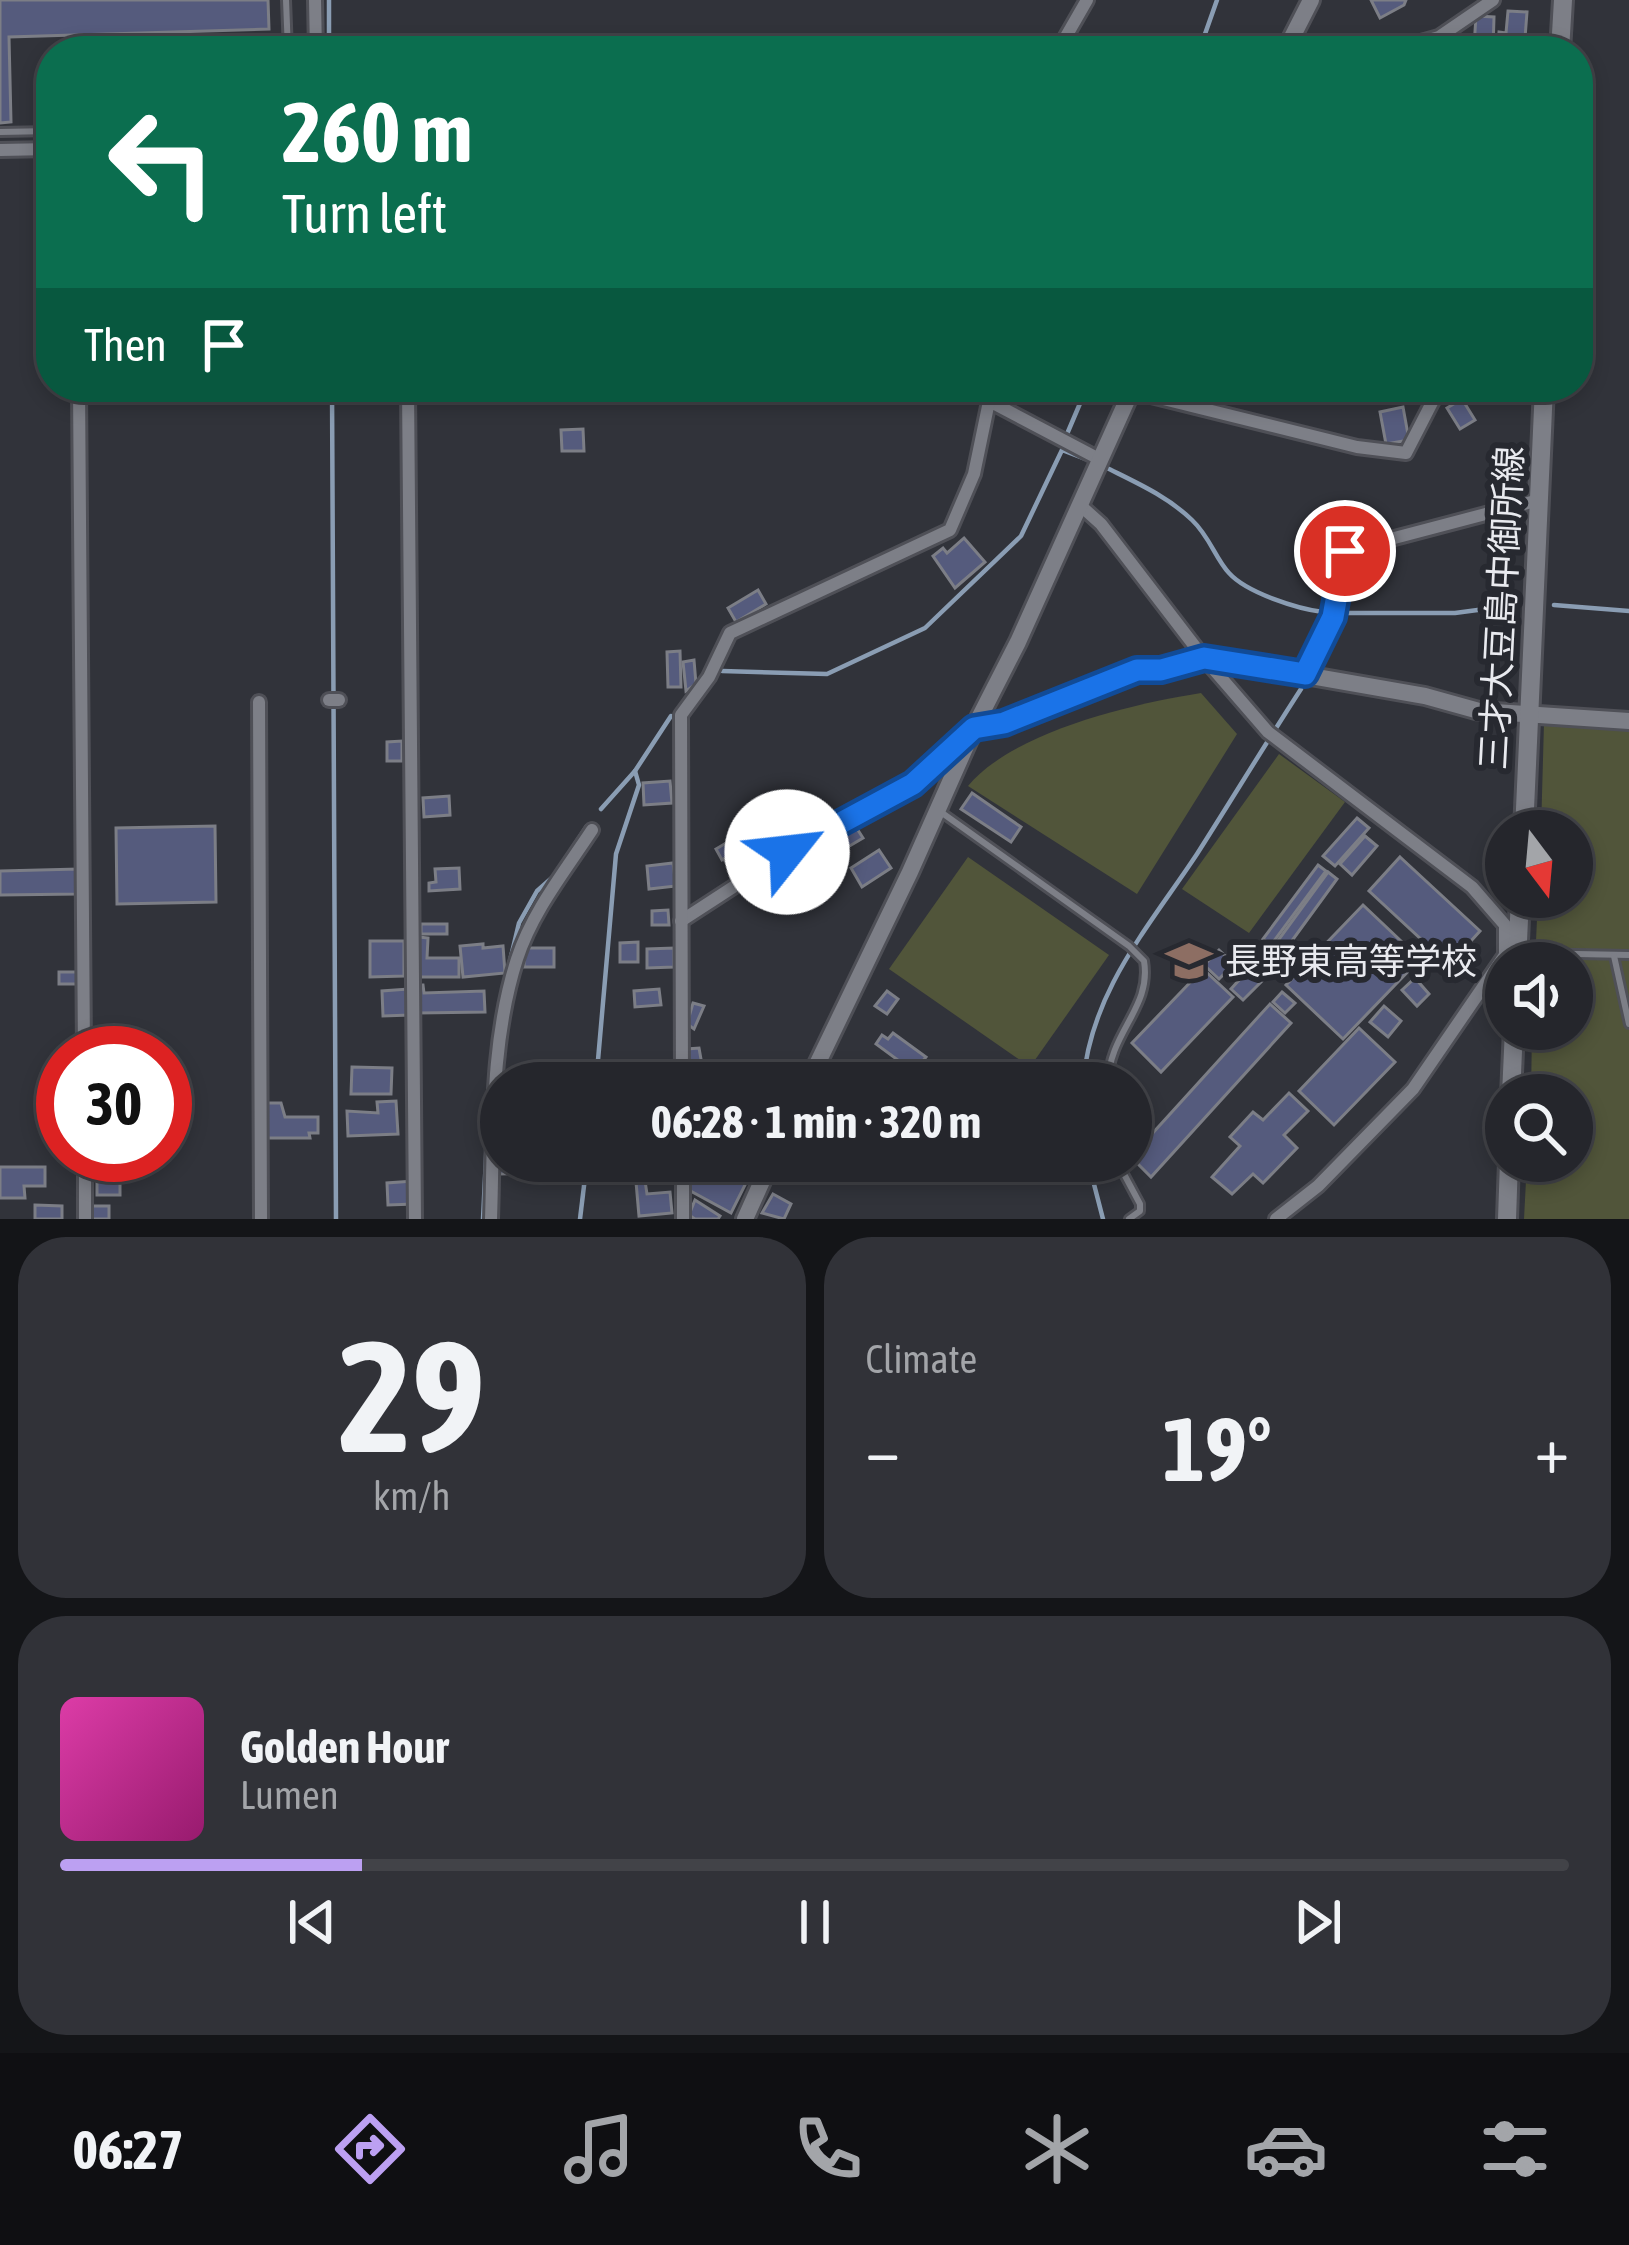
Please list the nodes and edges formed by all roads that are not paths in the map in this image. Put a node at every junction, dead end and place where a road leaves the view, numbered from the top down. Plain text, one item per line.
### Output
1 (286, 0) edge
2 (315, 0) edge
3 (1087, 0) edge
4 (1311, 0) edge
5 (1493, 0) edge
6 (1562, 0) edge
7 (287, 36) edge
8 (316, 36) edge
9 (1066, 36) edge
10 (1293, 36) edge
11 (1440, 36) edge
12 (1561, 36) edge
13 (36, 131) edge
14 (0, 132) edge
15 (36, 149) edge
16 (0, 150) edge
17 (80, 402) edge
18 (408, 402) edge
19 (988, 402) edge
20 (1003, 402) edge
21 (1126, 402) edge
22 (1182, 402) edge
23 (1432, 402) edge
24 (1543, 402) edge
25 (1101, 460) junction
26 (1539, 500) junction
27 (1081, 506) junction
28 (1204, 658) junction
29 (1305, 674) junction
30 (259, 702) dead end
31 (1529, 717) junction
32 (1629, 721) edge
33 (974, 728) junction
34 (938, 810) junction
35 (1525, 810) edge
36 (592, 830) dead end
37 (681, 921) junction
38 (1509, 942) edge
39 (1629, 955) edge
40 (1593, 956) edge
41 (1614, 956) junction
42 (1485, 994) edge
43 (1629, 1024) edge
44 (84, 1026) edge
45 (682, 1062) edge
46 (818, 1062) edge
47 (1113, 1062) edge
48 (85, 1182) edge
49 (682, 1182) edge
50 (762, 1182) edge
51 (1128, 1182) edge
52 (1508, 1182) edge
53 (85, 1219) edge
54 (261, 1219) edge
55 (416, 1219) edge
56 (491, 1219) edge
57 (683, 1219) edge
58 (746, 1219) edge
59 (1129, 1219) edge
60 (1276, 1219) edge
61 (1507, 1219) edge

1 - 7 lane
2 - 8 street
3 - 9 street
4 - 10 street
5 - 11 street
6 - 12 main road
13 - 14 lane
15 - 16 street
17 - 44 street
18 - 55 street
19 - 37 street
20 - 25 street
21 - 25 street
22 - 23 street
24 - 26 main road, 三才大豆島中御所線
25 - 27 street
26 - 29 street
26 - 31 main road, 三才大豆島中御所線
27 - 28 street
27 - 33 street
28 - 29 street
28 - 33 street
28 - 38 street
29 - 31 street
30 - 54 street
31 - 32 street
31 - 35 main road, 三才大豆島中御所線
33 - 34 street
33 - 37 street
34 - 46 street
34 - 47 lane
36 - 56 street
37 - 45 street
39 - 41 lane
40 - 41 lane
41 - 43 lane
42 - 60 street
48 - 53 street
49 - 57 street
50 - 58 street
51 - 59 lane
52 - 61 main road

